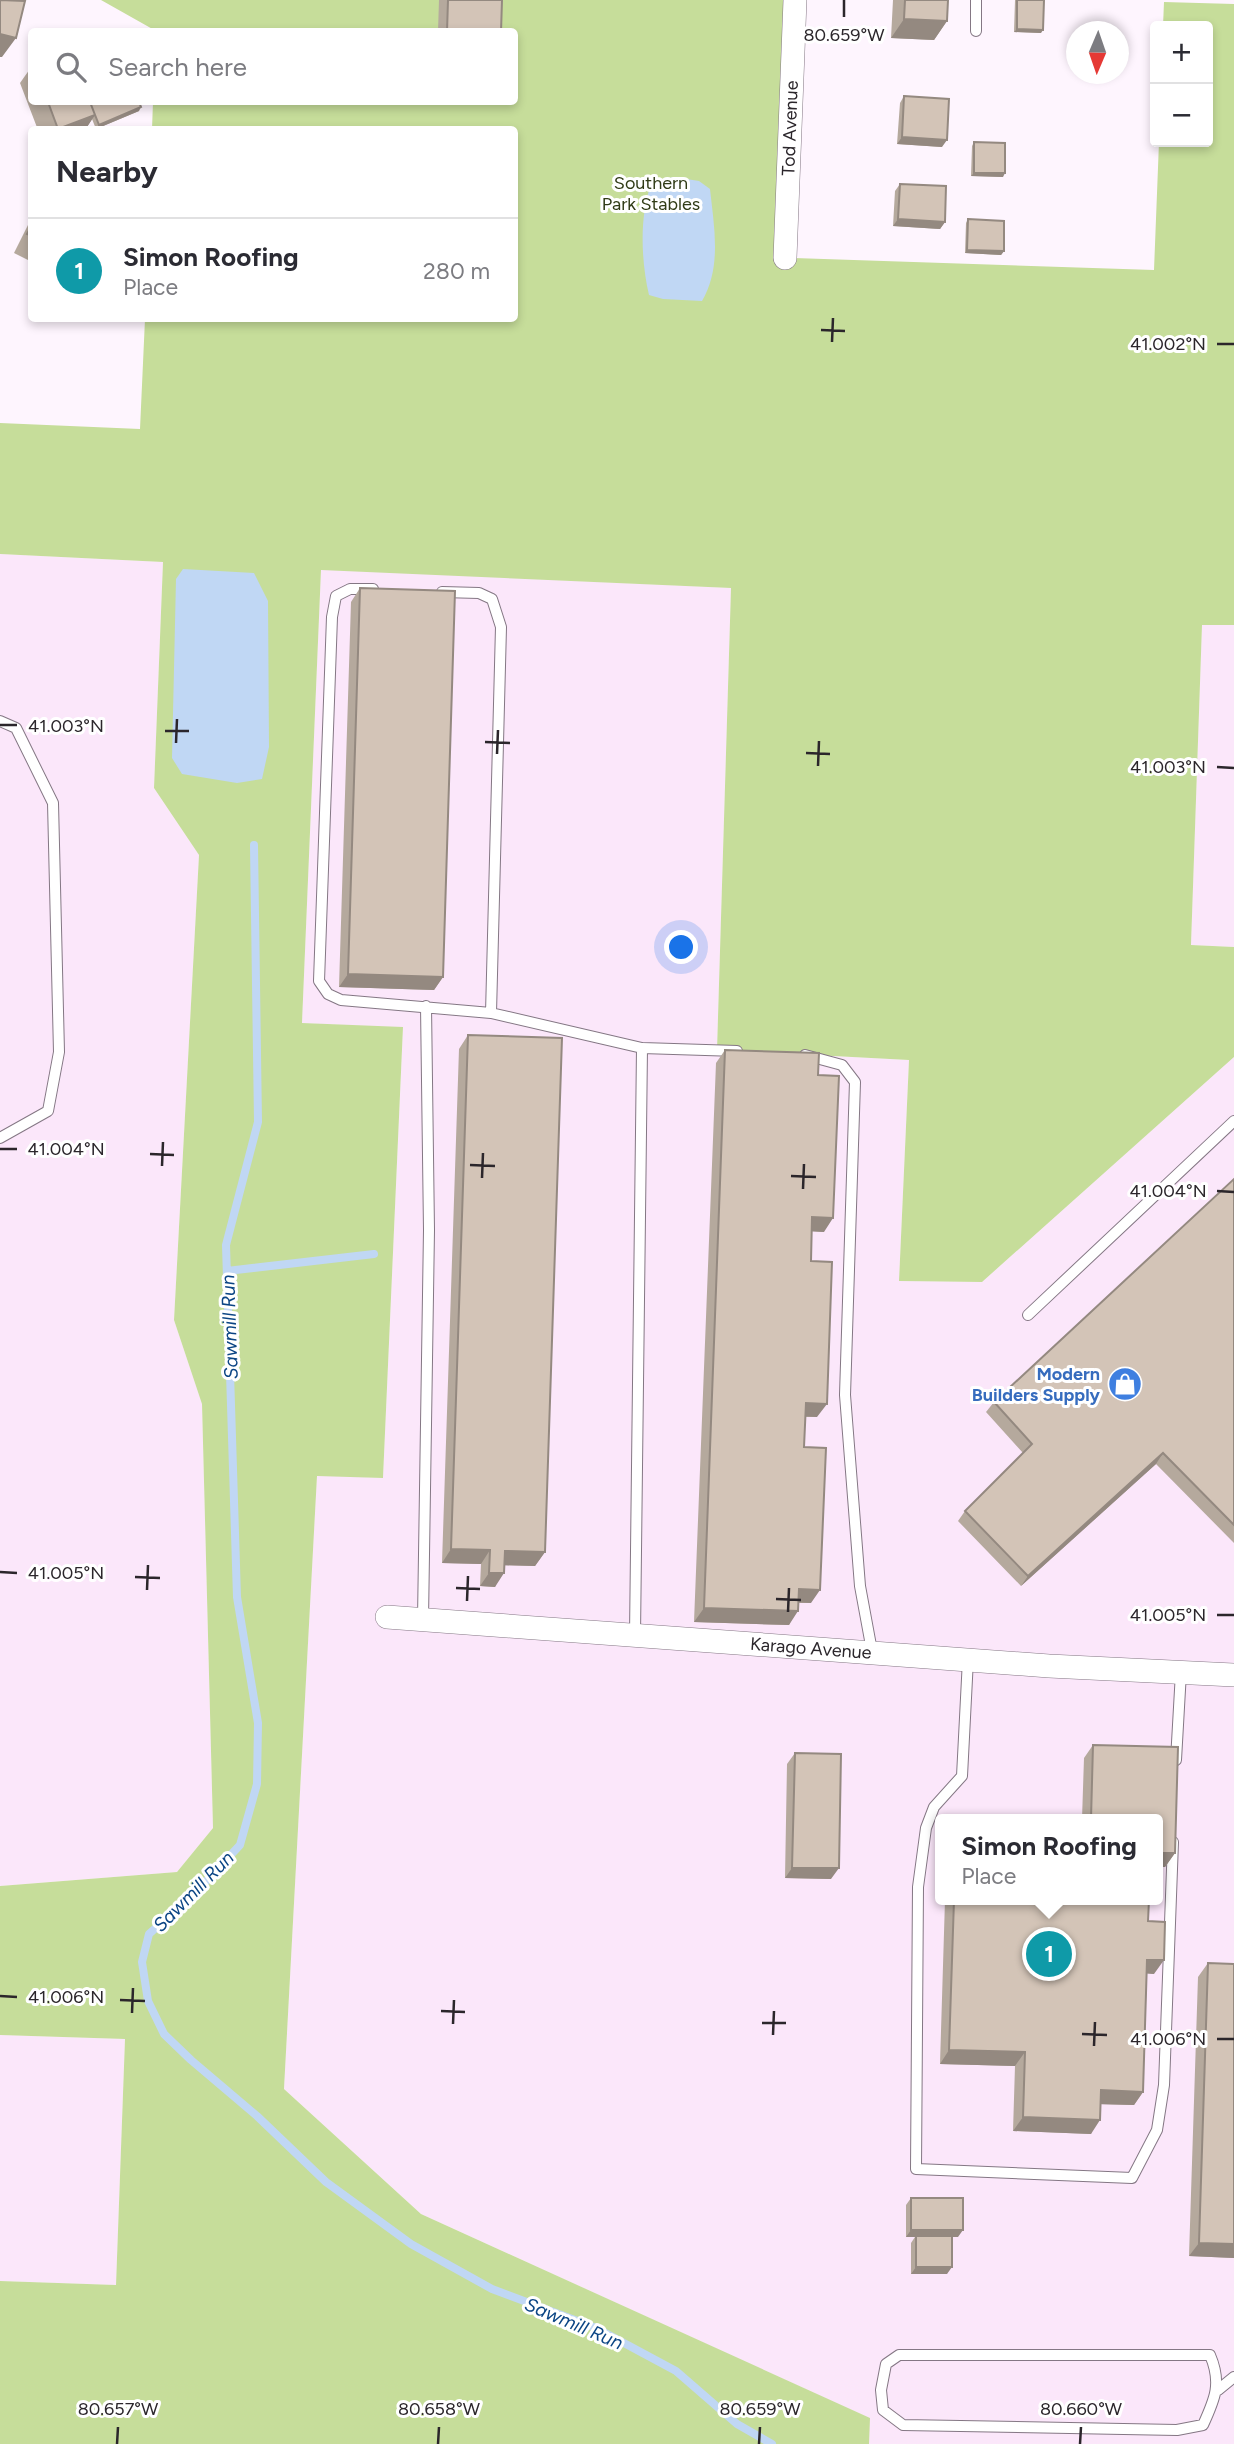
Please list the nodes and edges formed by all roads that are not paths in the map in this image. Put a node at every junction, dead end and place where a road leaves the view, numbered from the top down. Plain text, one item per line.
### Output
1 (794, 0) edge
2 (976, 0) edge
3 (976, 31) dead end
4 (785, 258) dead end
5 (389, 590) edge
6 (428, 591) edge
7 (0, 721) edge
8 (426, 1006) junction
9 (491, 1013) junction
10 (642, 1048) junction
11 (745, 1051) edge
12 (787, 1053) edge
13 (1234, 1121) edge
14 (0, 1138) edge
15 (1028, 1315) dead end
16 (387, 1617) dead end
17 (423, 1619) junction
18 (635, 1635) junction
19 (872, 1651) junction
20 (968, 1659) junction
21 (1181, 1672) junction
22 (1234, 1675) edge
23 (1176, 1774) edge
24 (1174, 1827) edge
25 (1234, 2377) edge
26 (1218, 2390) junction

1 - 4 street, Tod Avenue
2 - 3 lane
5 - 8 lane
6 - 9 lane
7 - 14 lane
8 - 9 lane
8 - 17 lane
9 - 10 lane
10 - 11 lane
10 - 18 lane
12 - 19 lane
13 - 15 lane
16 - 17 street, Karago Avenue
17 - 18 street, Karago Avenue
18 - 19 street, Karago Avenue
19 - 20 street, Karago Avenue
20 - 21 street, Karago Avenue
20 - 24 lane
21 - 22 street, Karago Avenue
21 - 23 lane
25 - 26 lane
26 - 26 lane

